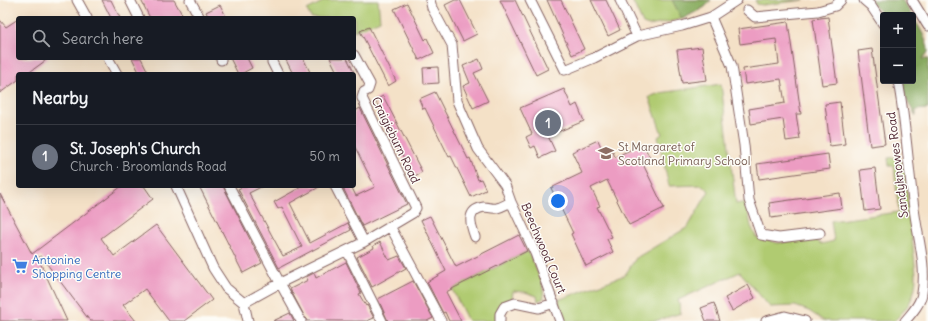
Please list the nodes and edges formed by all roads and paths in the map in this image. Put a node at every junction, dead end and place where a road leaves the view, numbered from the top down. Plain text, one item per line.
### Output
1 (77, 0) edge
2 (130, 0) edge
3 (190, 0) edge
4 (430, 0) edge
5 (530, 0) edge
6 (620, 0) edge
7 (737, 0) edge
8 (841, 0) edge
9 (864, 0) edge
10 (912, 0) edge
11 (747, 10) dead end
12 (86, 16) edge
13 (138, 16) edge
14 (199, 16) edge
15 (711, 17) junction
16 (880, 20) edge
17 (928, 26) edge
18 (637, 36) junction
19 (356, 59) edge
20 (109, 60) edge
21 (272, 62) dead end
22 (116, 72) edge
23 (277, 72) edge
24 (898, 84) edge
25 (177, 188) edge
26 (231, 188) edge
27 (336, 188) edge
28 (511, 202) junction
29 (390, 226) junction
30 (820, 233) dead end
31 (475, 237) dead end
32 (364, 242) junction
33 (347, 251) junction
34 (280, 283) junction
35 (244, 303) junction
36 (554, 303) junction
37 (248, 321) edge
38 (301, 321) edge
39 (382, 321) edge
40 (441, 321) edge
41 (500, 321) edge
42 (560, 321) edge
43 (766, 321) edge
44 (805, 321) edge
45 (905, 321) edge

1 - 12 street
2 - 13 street
3 - 14 street
4 - 28 street, Beechwood Court
5 - 18 street
6 - 18 street
7 - 15 street
8 - 11 street
9 - 16 street
10 - 17 street
15 - 18 street
15 - 30 street
19 - 29 street, Craigieburn Road
20 - 22 street
21 - 23 street
24 - 45 street, Sandyknowes Road
25 - 35 street
26 - 34 street
27 - 32 street
28 - 31 street, Beechwood Court
28 - 36 street, Beechwood Court
29 - 32 street, Craigieburn Road
29 - 40 street
32 - 33 street, Craigieburn Road
33 - 34 street, Craigieburn Road
33 - 39 street
34 - 35 street, Craigieburn Road
34 - 38 street
35 - 37 street
36 - 41 street, Beechwood Court
36 - 42 street, Beechwood Court
43 - 44 street

